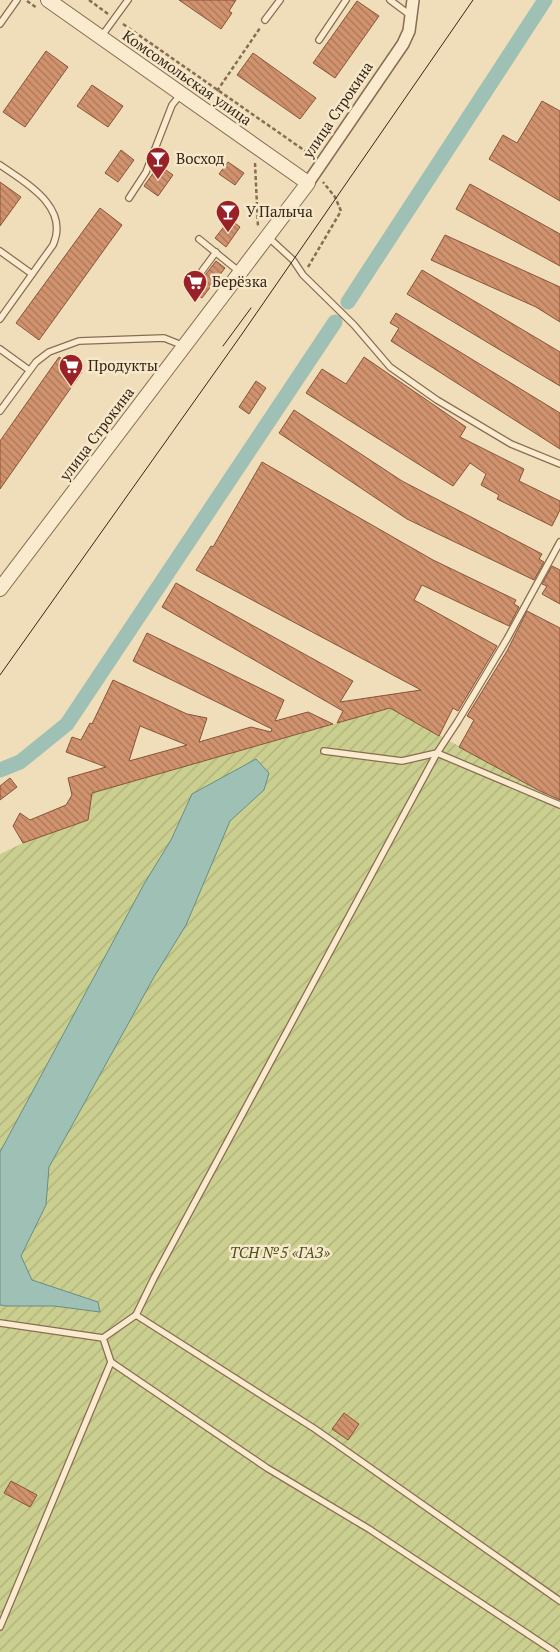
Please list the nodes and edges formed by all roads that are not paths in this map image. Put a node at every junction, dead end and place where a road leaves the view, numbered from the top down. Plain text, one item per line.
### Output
1 (17, 0) edge
2 (48, 0) edge
3 (128, 0) edge
4 (280, 0) edge
5 (346, 0) edge
6 (390, 0) edge
7 (413, 0) edge
8 (411, 16) junction
9 (265, 20) road end
10 (0, 24) edge
11 (101, 37) junction
12 (319, 40) dead end
13 (181, 94) junction
14 (0, 165) edge
15 (308, 183) junction
16 (130, 198) dead end
17 (268, 236) junction
18 (199, 239) dead end
19 (0, 251) edge
20 (216, 252) junction
21 (202, 271) dead end
22 (240, 273) junction
23 (32, 274) junction
24 (0, 319) edge
25 (184, 346) junction
26 (0, 349) edge
27 (29, 370) junction
28 (0, 411) edge
29 (560, 464) edge
30 (560, 542) edge
31 (0, 589) edge
32 (324, 751) dead end
33 (437, 753) junction
34 (560, 805) edge
35 (136, 1315) junction
36 (0, 1323) edge
37 (103, 1338) junction
38 (111, 1362) junction
39 (560, 1601) edge
40 (0, 1627) edge
41 (555, 1652) edge

1 - 10 lane
2 - 11 street, Комсомольская улица
3 - 11 lane
4 - 9 lane
5 - 12 lane
6 - 8 lane
7 - 8 street, улица Строкина
8 - 15 street, улица Строкина
11 - 13 street, Комсомольская улица
13 - 15 street, Комсомольская улица
13 - 16 lane
14 - 23 lane
15 - 17 street, улица Строкина
17 - 22 street, улица Строкина
17 - 29 lane
18 - 20 lane
19 - 23 lane
20 - 21 lane
20 - 22 lane
22 - 25 street, улица Строкина
23 - 24 lane
25 - 27 lane
25 - 31 street, улица Строкина
26 - 27 lane
27 - 28 lane
30 - 33 lane
32 - 33 lane
33 - 34 lane
33 - 35 lane
35 - 37 lane
35 - 39 lane
36 - 37 lane
37 - 38 lane
38 - 40 lane
38 - 41 lane

